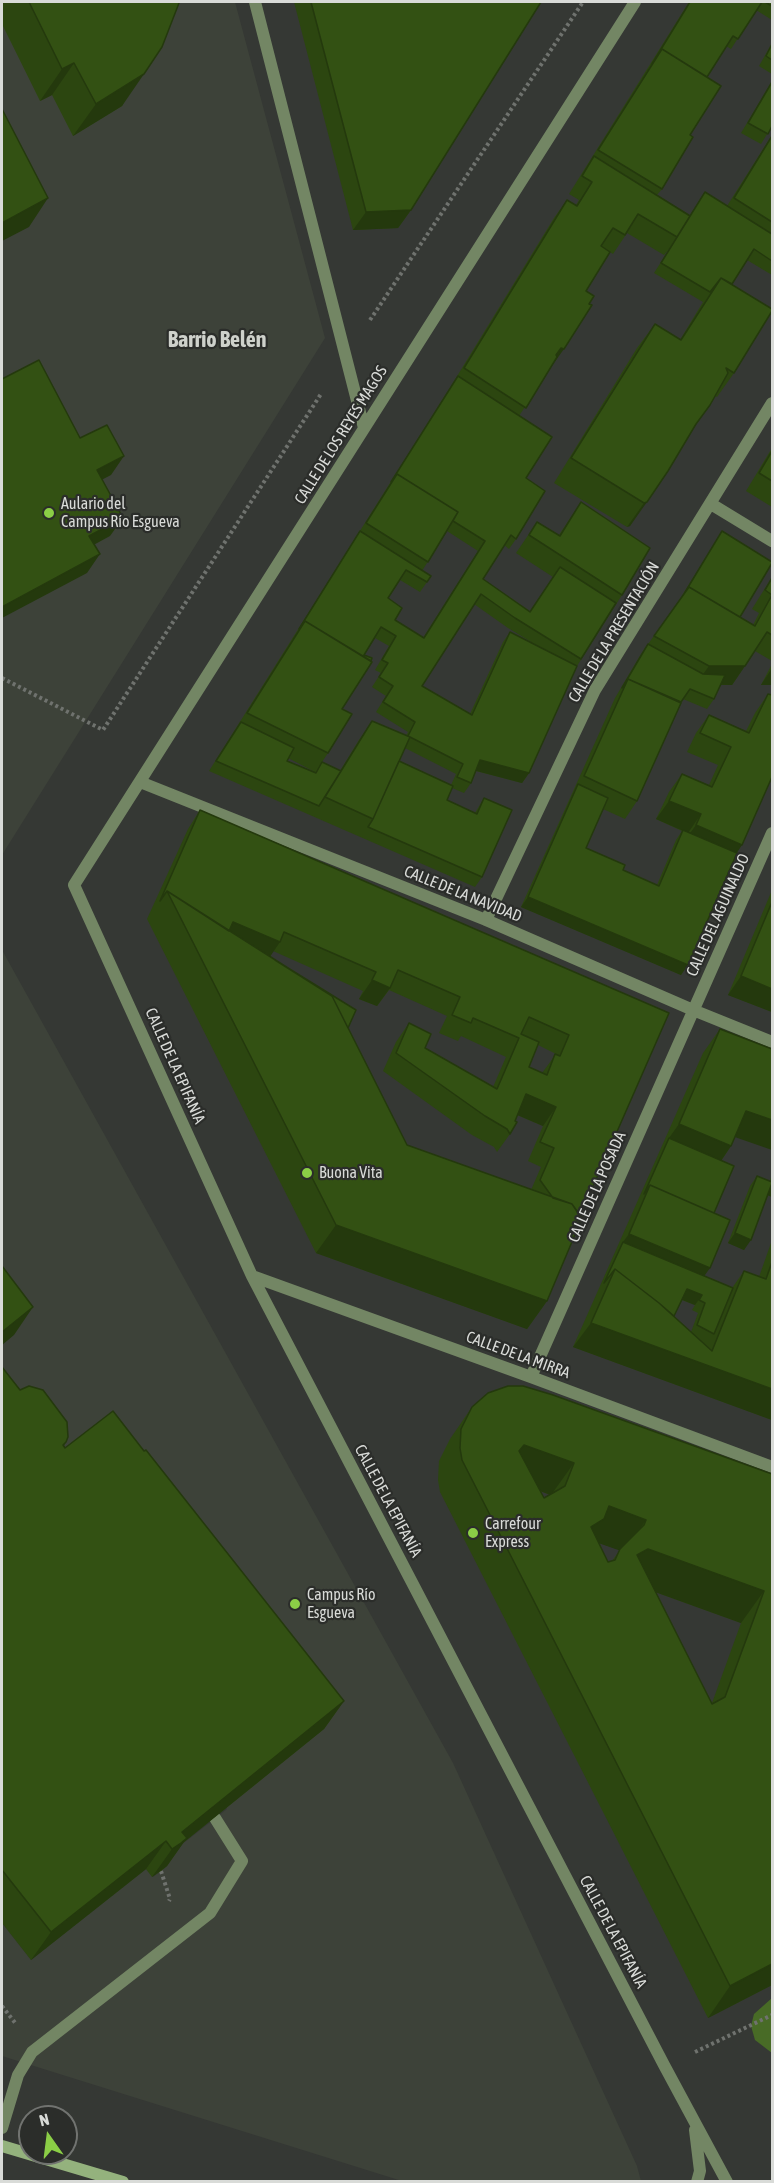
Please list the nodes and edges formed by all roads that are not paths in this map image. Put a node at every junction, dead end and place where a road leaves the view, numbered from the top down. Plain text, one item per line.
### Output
1 (255, 2) edge
2 (635, 2) edge
3 (772, 403) edge
4 (364, 428) junction
5 (711, 504) junction
6 (772, 541) edge
7 (140, 782) junction
8 (772, 833) edge
9 (74, 885) joint
10 (486, 920) junction
11 (693, 1010) junction
12 (772, 1042) edge
13 (252, 1276) junction
14 (531, 1377) junction
15 (772, 1467) edge
16 (215, 1818) edge
17 (694, 2123) junction
18 (2, 2128) edge
19 (2, 2146) edge
20 (123, 2181) edge
21 (697, 2181) edge
22 (727, 2181) edge

1 - 4 street
2 - 4 street, CALLE DE LOS REYES MAGOS
3 - 5 street, CALLE DE LA PRESENTACIÓN
4 - 7 street, CALLE DE LOS REYES MAGOS
5 - 6 street
5 - 10 street, CALLE DE LA PRESENTACIÓN
7 - 9 street, CALLE DE LOS REYES MAGOS
7 - 10 street, CALLE DE LA NAVIDAD
8 - 11 street, CALLE DEL AGUINALDO
9 - 13 street, CALLE DE LA EPIFANÍA
10 - 11 street, CALLE DE LA NAVIDAD
11 - 12 street, CALLE DE LA NAVIDAD
11 - 14 street, CALLE DE LA POSADA
13 - 14 street, CALLE DE LA MIRRA
13 - 17 street, CALLE DE LA EPIFANÍA
14 - 15 street, CALLE DE LA MIRRA
16 - 18 street
17 - 21 street, CALLE DE LA EPIFANÍA
17 - 22 street, CALLE DE LA EPIFANÍA
19 - 20 main road

